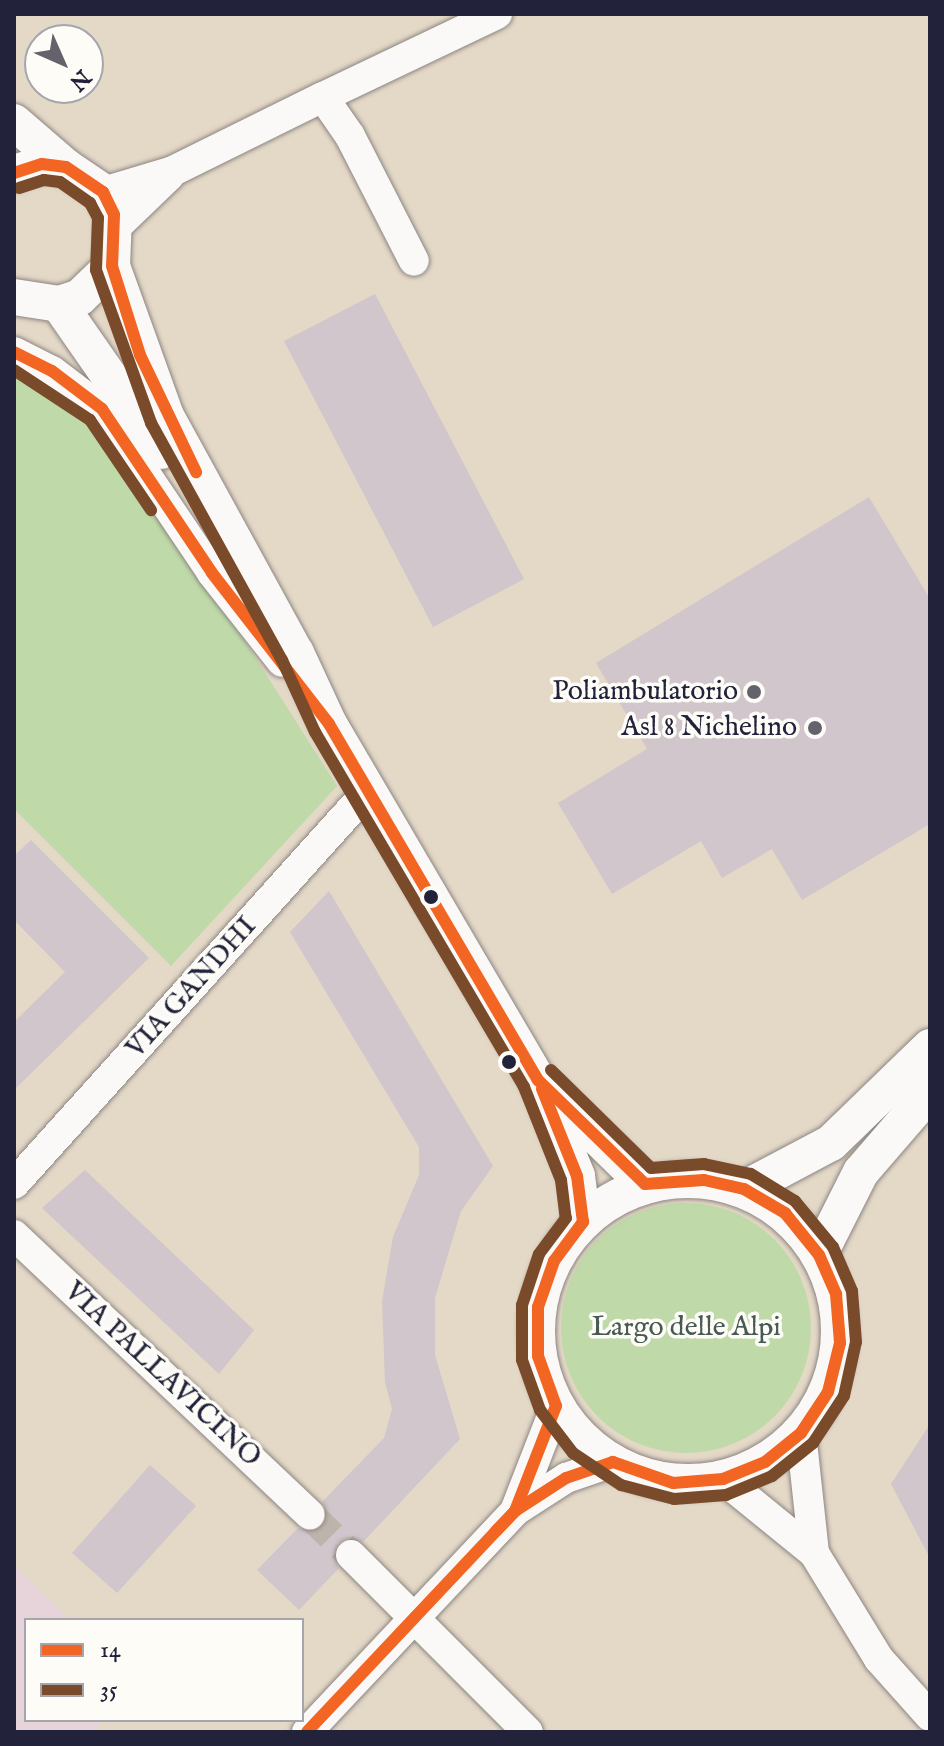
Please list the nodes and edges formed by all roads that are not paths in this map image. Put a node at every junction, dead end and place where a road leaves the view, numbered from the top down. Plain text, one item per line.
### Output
1 (497, 14) edge
2 (323, 97) junction
3 (14, 122) edge
4 (66, 167) junction
5 (173, 171) junction
6 (14, 173) edge
7 (103, 192) junction
8 (116, 227) junction
9 (414, 261) dead end
10 (112, 266) junction
11 (14, 297) edge
12 (59, 304) junction
13 (14, 352) edge
14 (282, 662) junction
15 (329, 724) junction
16 (368, 791) junction
17 (930, 1047) edge
18 (538, 1080) junction
19 (930, 1092) edge
20 (14, 1184) edge
21 (645, 1184) junction
22 (744, 1189) junction
23 (583, 1222) junction
24 (14, 1235) edge
25 (819, 1255) junction
26 (556, 1406) junction
27 (801, 1433) junction
28 (613, 1462) junction
29 (723, 1479) junction
30 (515, 1511) junction
31 (310, 1515) tunnel mouth
32 (814, 1553) junction
33 (351, 1555) tunnel mouth
34 (414, 1618) junction
35 (930, 1716) edge
36 (307, 1732) edge
37 (528, 1732) edge

1 - 2 street
2 - 5 street
2 - 9 street
3 - 4 main road
4 - 6 main road
4 - 7 main road
5 - 7 street
5 - 8 street
7 - 8 main road
8 - 10 main road
10 - 12 main road
10 - 15 main road
11 - 12 main road
12 - 14 main road
13 - 14 street
14 - 15 main road
15 - 16 main road
16 - 18 main road
16 - 20 street, VIA GANDHI
17 - 22 main road
18 - 21 main road
18 - 23 main road
19 - 25 main road
21 - 22 main road
21 - 23 main road
22 - 25 main road
23 - 26 main road
24 - 31 street, VIA PALLAVICINO
25 - 27 main road
26 - 28 main road
26 - 30 street
27 - 29 main road
27 - 32 street
28 - 29 main road
28 - 30 street
29 - 32 street
30 - 34 street
32 - 35 street
33 - 34 street
34 - 36 street
34 - 37 street

